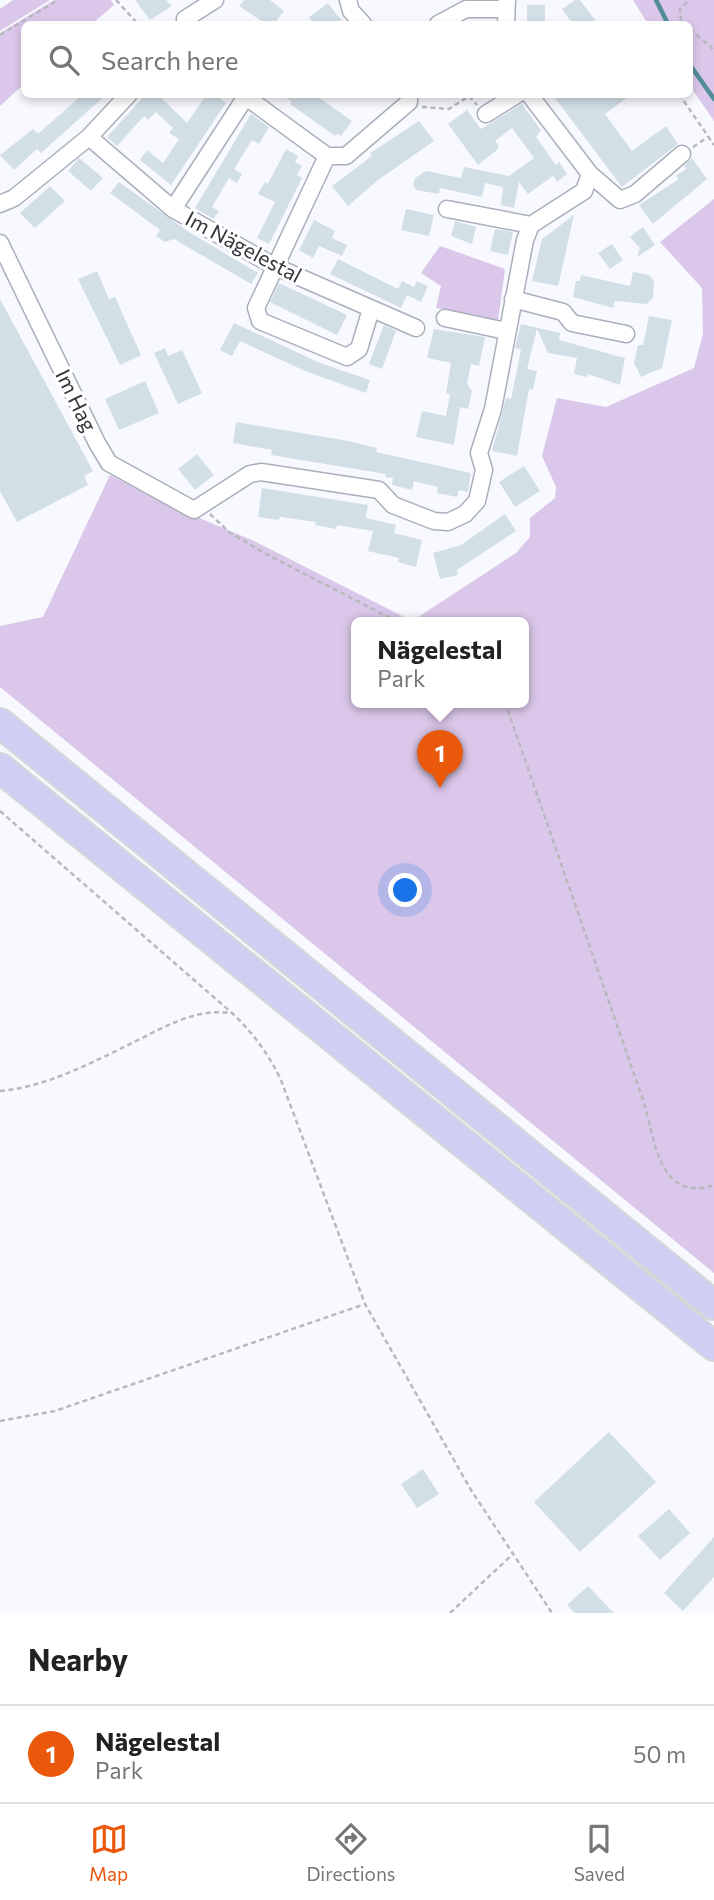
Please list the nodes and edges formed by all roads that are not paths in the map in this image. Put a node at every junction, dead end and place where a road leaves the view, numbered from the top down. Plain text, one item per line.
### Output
1 (215, 0) edge
2 (348, 0) edge
3 (506, 11) edge
4 (184, 21) edge
5 (360, 21) edge
6 (444, 21) edge
7 (125, 98) edge
8 (243, 98) edge
9 (247, 98) edge
10 (409, 98) edge
11 (512, 98) edge
12 (532, 98) edge
13 (486, 114) road end
14 (89, 137) junction
15 (682, 155) dead end
16 (327, 156) junction
17 (590, 174) junction
18 (0, 204) edge
19 (173, 209) junction
20 (447, 209) dead end
21 (531, 225) junction
22 (0, 243) edge
23 (274, 265) junction
24 (513, 299) junction
25 (371, 309) junction
26 (445, 318) dead end
27 (416, 328) dead end
28 (506, 331) junction
29 (626, 334) dead end
30 (0, 723) edge
31 (0, 768) edge
32 (714, 1305) edge
33 (714, 1346) edge

1 - 4 street
2 - 5 street
3 - 6 street
7 - 14 street
8 - 19 street
9 - 16 street
10 - 16 street
11 - 13 street
12 - 17 street
14 - 18 street
14 - 19 street, Im Nägelestal
15 - 17 street
16 - 23 street
17 - 21 street
19 - 23 street, Im Nägelestal
20 - 21 street
21 - 24 street
22 - 28 street, Im Hag
23 - 25 street, Im Nägelestal
23 - 25 street
24 - 28 street
24 - 29 street
25 - 27 street, Im Nägelestal
26 - 28 street
30 - 32 highway
31 - 33 highway

